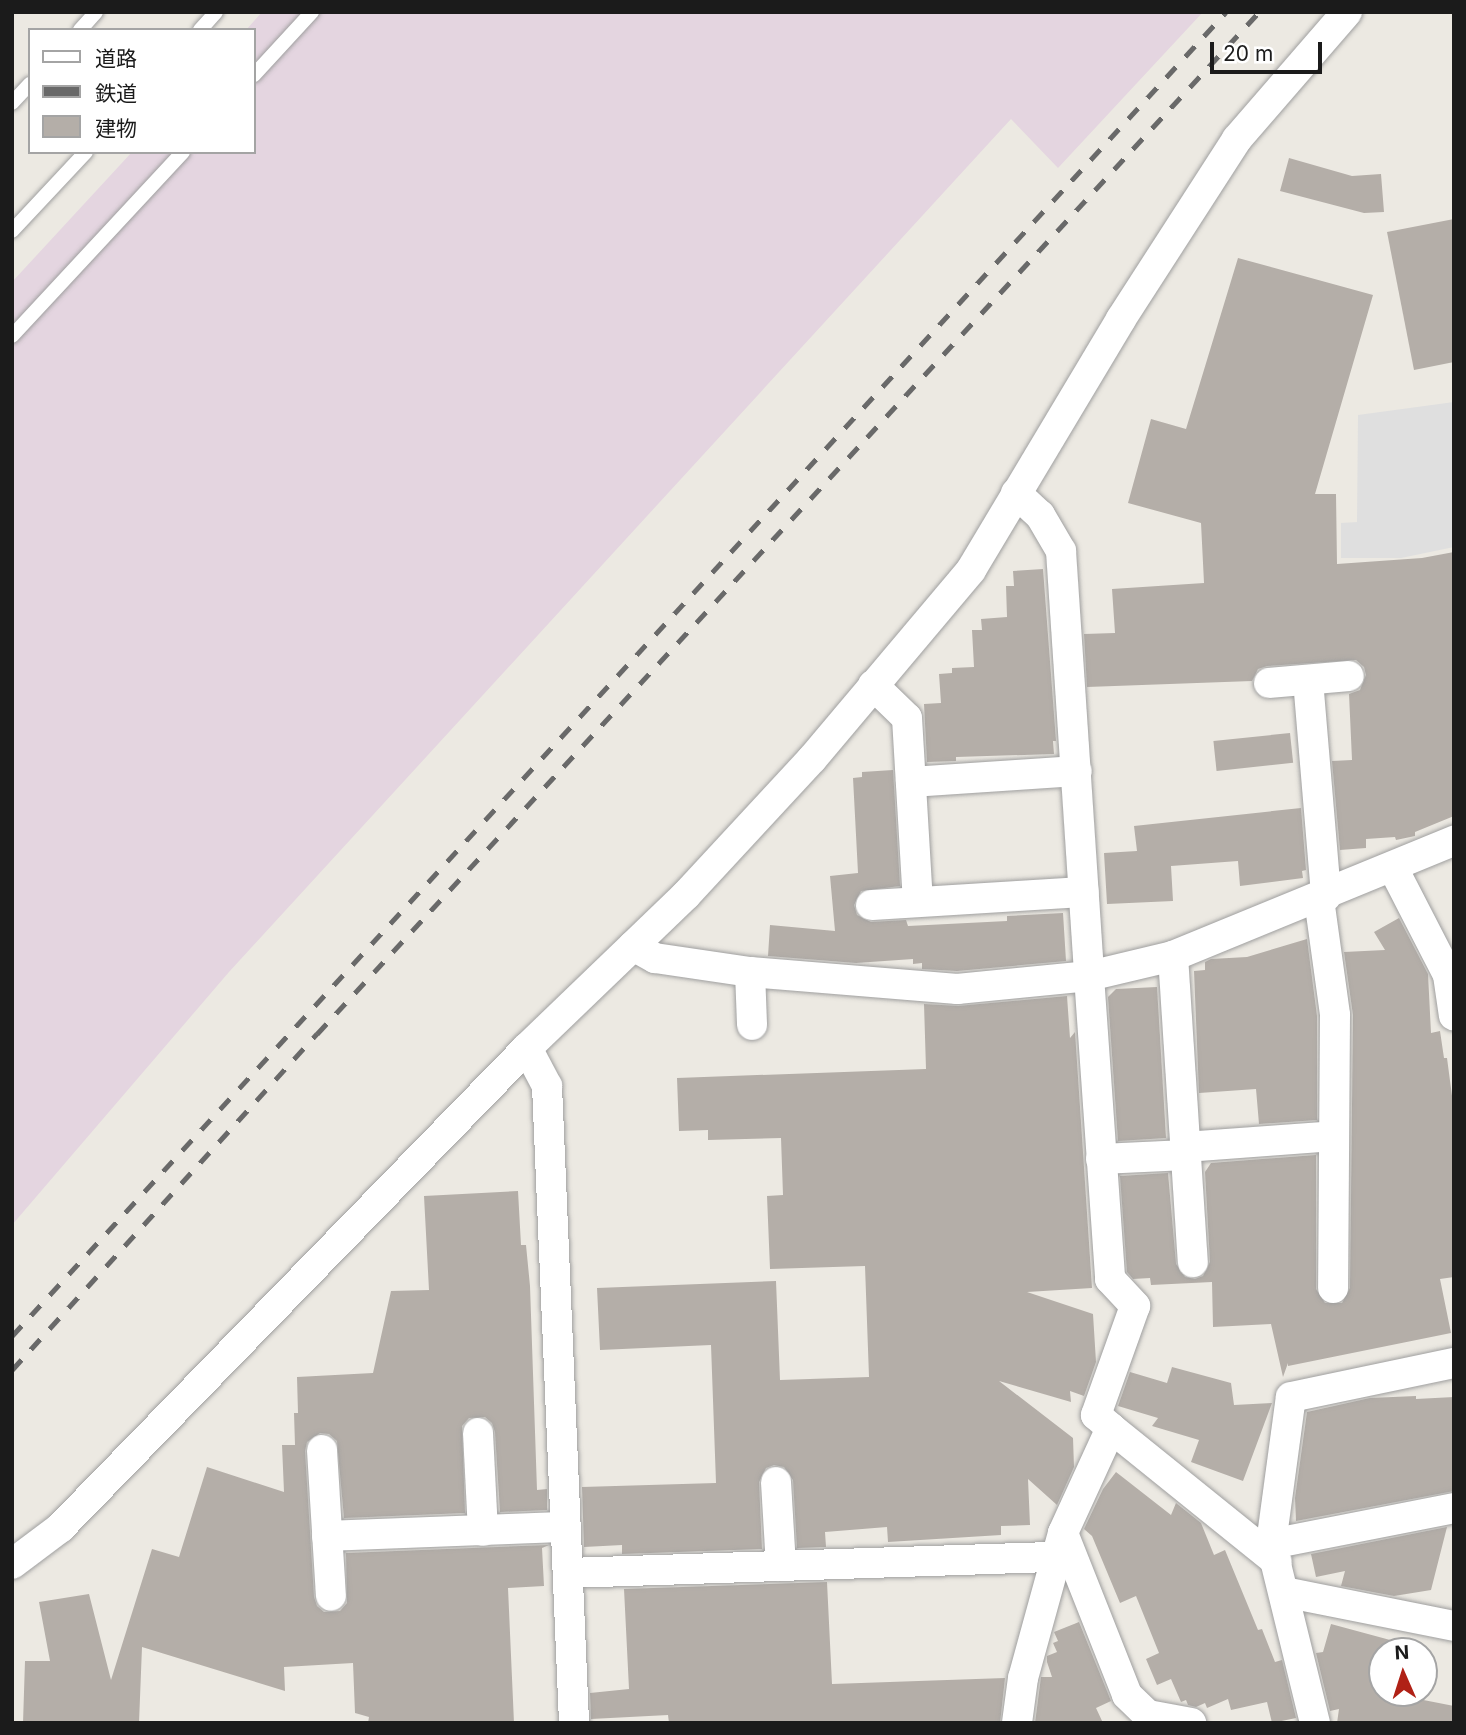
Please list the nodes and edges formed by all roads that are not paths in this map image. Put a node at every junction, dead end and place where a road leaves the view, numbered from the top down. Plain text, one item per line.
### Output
1 (96, 12) edge
2 (216, 12) edge
3 (312, 12) edge
4 (1347, 12) edge
5 (81, 28) edge
6 (202, 28) edge
7 (256, 73) edge
8 (28, 86) edge
9 (12, 103) edge
10 (84, 154) edge
11 (181, 154) edge
12 (12, 231) edge
13 (12, 336) edge
14 (1016, 494) junction
15 (1349, 677) dead end
16 (1308, 680) junction
17 (1269, 683) dead end
18 (873, 685) junction
19 (1077, 771) junction
20 (911, 782) junction
21 (1454, 841) edge
22 (1393, 868) junction
23 (1084, 892) junction
24 (1323, 897) junction
25 (918, 902) junction
26 (871, 905) dead end
27 (633, 946) junction
28 (1173, 956) junction
29 (750, 972) junction
30 (1089, 976) junction
31 (1454, 1016) edge
32 (752, 1025) dead end
33 (527, 1048) junction
34 (1334, 1136) junction
35 (1186, 1151) junction
36 (1101, 1159) junction
37 (1193, 1262) dead end
38 (1333, 1287) dead end
39 (1454, 1363) edge
40 (1111, 1428) junction
41 (478, 1433) dead end
42 (322, 1450) dead end
43 (776, 1482) dead end
44 (1454, 1508) edge
45 (566, 1527) junction
46 (483, 1531) junction
47 (327, 1536) junction
48 (1059, 1545) junction
49 (1274, 1553) junction
50 (12, 1564) edge
51 (781, 1566) junction
52 (568, 1573) junction
53 (1284, 1592) junction
54 (331, 1596) dead end
55 (1454, 1626) edge
56 (574, 1723) edge
57 (1017, 1723) edge
58 (1191, 1723) edge
59 (1315, 1723) edge

1 - 5 lane
2 - 6 lane
3 - 7 lane
4 - 14 street
8 - 9 lane
10 - 12 lane
11 - 13 lane
14 - 18 street
14 - 19 street
15 - 16 street
16 - 17 street
16 - 24 street
18 - 20 street
18 - 27 street
19 - 20 street
19 - 23 street
20 - 25 street
21 - 22 street
22 - 24 street
22 - 31 street
23 - 25 street
23 - 30 street
24 - 28 street
24 - 34 street
25 - 26 street
27 - 29 street
27 - 33 street
28 - 30 street
28 - 35 street
29 - 30 street
29 - 32 street
30 - 36 street
33 - 45 street
33 - 50 street
34 - 35 street
34 - 38 street
35 - 36 street
35 - 37 street
36 - 40 street
39 - 49 street
40 - 48 street
40 - 49 street
41 - 46 street
42 - 47 street
43 - 51 street
44 - 49 street
45 - 46 street
45 - 52 street
46 - 47 street
47 - 54 street
48 - 51 street
48 - 57 street
48 - 58 street
49 - 53 street
51 - 52 street
52 - 56 street
53 - 55 street
53 - 59 street

